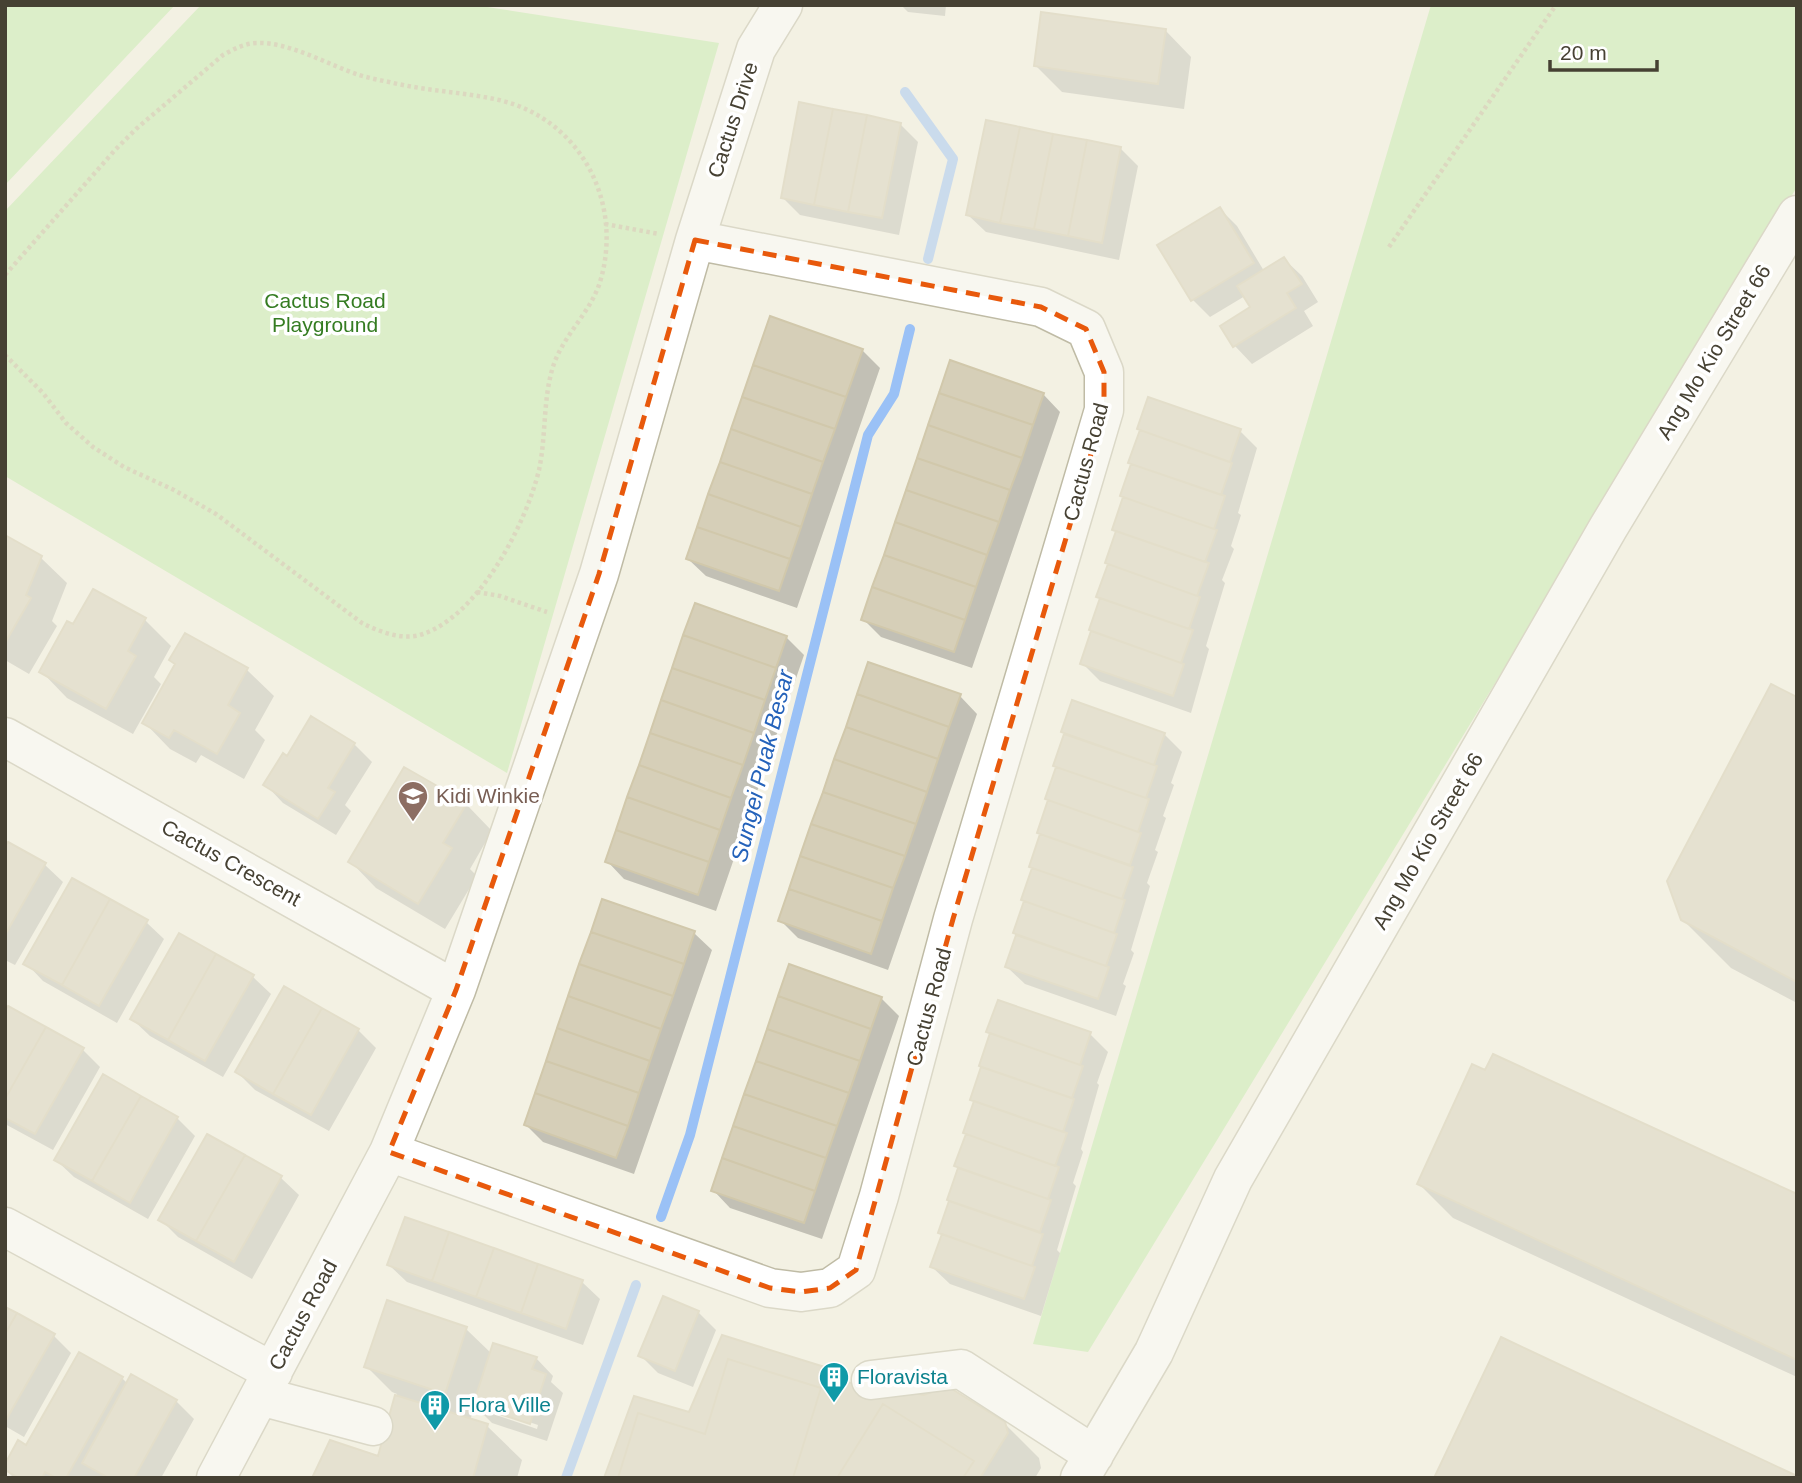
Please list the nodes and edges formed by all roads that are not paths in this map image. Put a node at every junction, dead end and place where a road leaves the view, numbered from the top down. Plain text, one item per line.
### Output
1 (783, 5) edge
2 (1797, 215) edge
3 (695, 240) junction
4 (5, 737) edge
5 (456, 990) junction
6 (389, 1152) junction
7 (5, 1227) edge
8 (871, 1380) dead end
9 (267, 1384) junction
10 (373, 1426) dead end
11 (1087, 1466) edge
12 (216, 1478) edge

1 - 3 street, Cactus Drive
2 - 11 street, Ang Mo Kio Street 66
3 - 5 street, Cactus Road
3 - 6 street, Cactus Road
4 - 5 street, Cactus Crescent
5 - 6 street, Cactus Road
6 - 9 street, Cactus Road
7 - 9 street
8 - 11 street
9 - 10 street
9 - 12 street, Cactus Road

